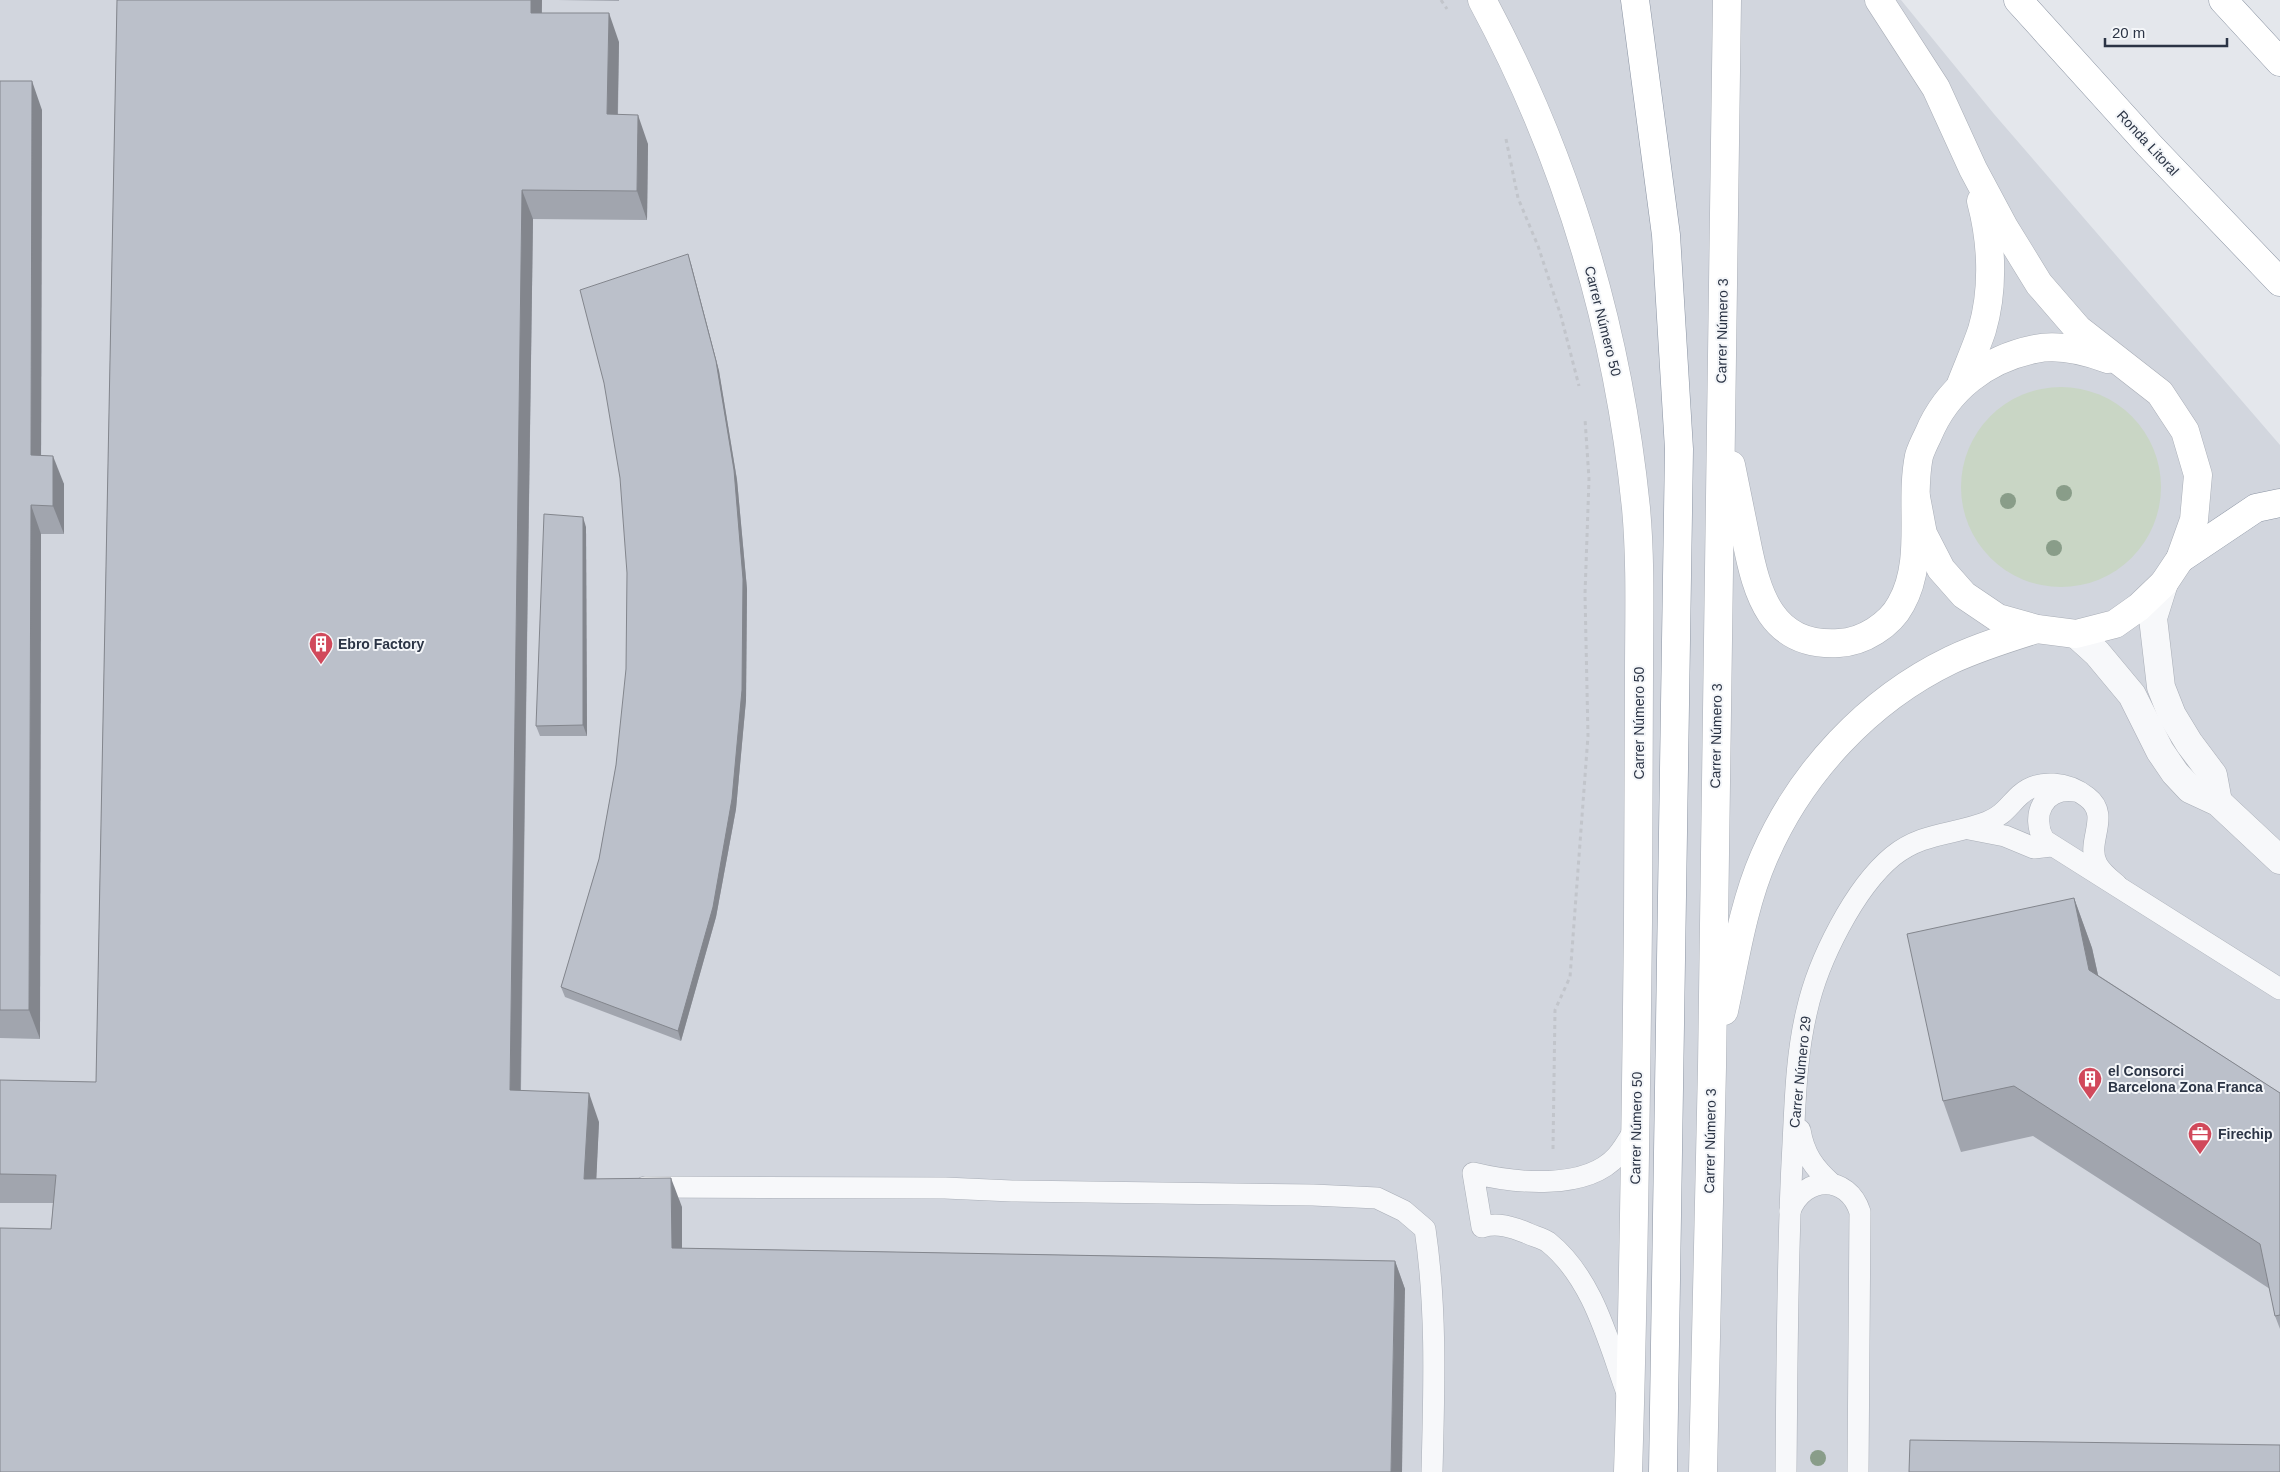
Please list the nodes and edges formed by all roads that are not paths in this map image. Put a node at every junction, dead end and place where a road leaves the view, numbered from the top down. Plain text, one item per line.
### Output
1 (1482, 0) edge
2 (1634, 0) edge
3 (1727, 0) edge
4 (1879, 0) edge
5 (2018, 0) edge
6 (2223, 0) edge
7 (2280, 62) edge
8 (1973, 169) junction
9 (2280, 282) edge
10 (2124, 364) junction
11 (1961, 384) junction
12 (1721, 412) junction
13 (1916, 496) junction
14 (2280, 503) edge
15 (2180, 559) junction
16 (2164, 583) junction
17 (2037, 628) junction
18 (2076, 634) junction
19 (2077, 792) junction
20 (2218, 802) junction
21 (1966, 829) junction
22 (2095, 838) junction
23 (2055, 849) junction
24 (2280, 860) edge
25 (2117, 885) junction
26 (2280, 989) edge
27 (1712, 1067) junction
28 (1796, 1104) junction
29 (1636, 1127) junction
30 (1832, 1184) junction
31 (623, 1187) edge
32 (1790, 1211) junction
33 (1630, 1401) junction
34 (1432, 1472) edge
35 (1628, 1472) edge
36 (1663, 1472) edge
37 (1703, 1472) edge
38 (1786, 1472) edge
39 (1858, 1472) edge

1 - 29 main road, Carrer Número 50
2 - 36 main road
3 - 12 main road, Carrer Número 3
4 - 8 main road
5 - 9 main road, Ronda Litoral
6 - 7 main road
8 - 10 main road
8 - 11 main road
10 - 11 main road
10 - 15 main road
11 - 13 main road
12 - 13 main road
12 - 27 main road, Carrer Número 3
13 - 17 main road
14 - 15 main road
15 - 16 main road
16 - 18 main road
16 - 20 street
17 - 18 main road
17 - 27 main road
18 - 20 street
19 - 21 lane
19 - 22 lane
19 - 23 lane
20 - 24 street
21 - 23 lane
21 - 28 lane, Carrer Número 29
22 - 23 lane
22 - 25 lane
23 - 25 lane
25 - 26 lane
27 - 37 main road, Carrer Número 3
28 - 30 lane
28 - 32 lane, Carrer Número 29
29 - 33 main road, Carrer Número 50
29 - 33 lane
30 - 32 lane
30 - 39 lane
31 - 34 lane
32 - 38 lane, Carrer Número 29
33 - 35 main road, Carrer Número 50

